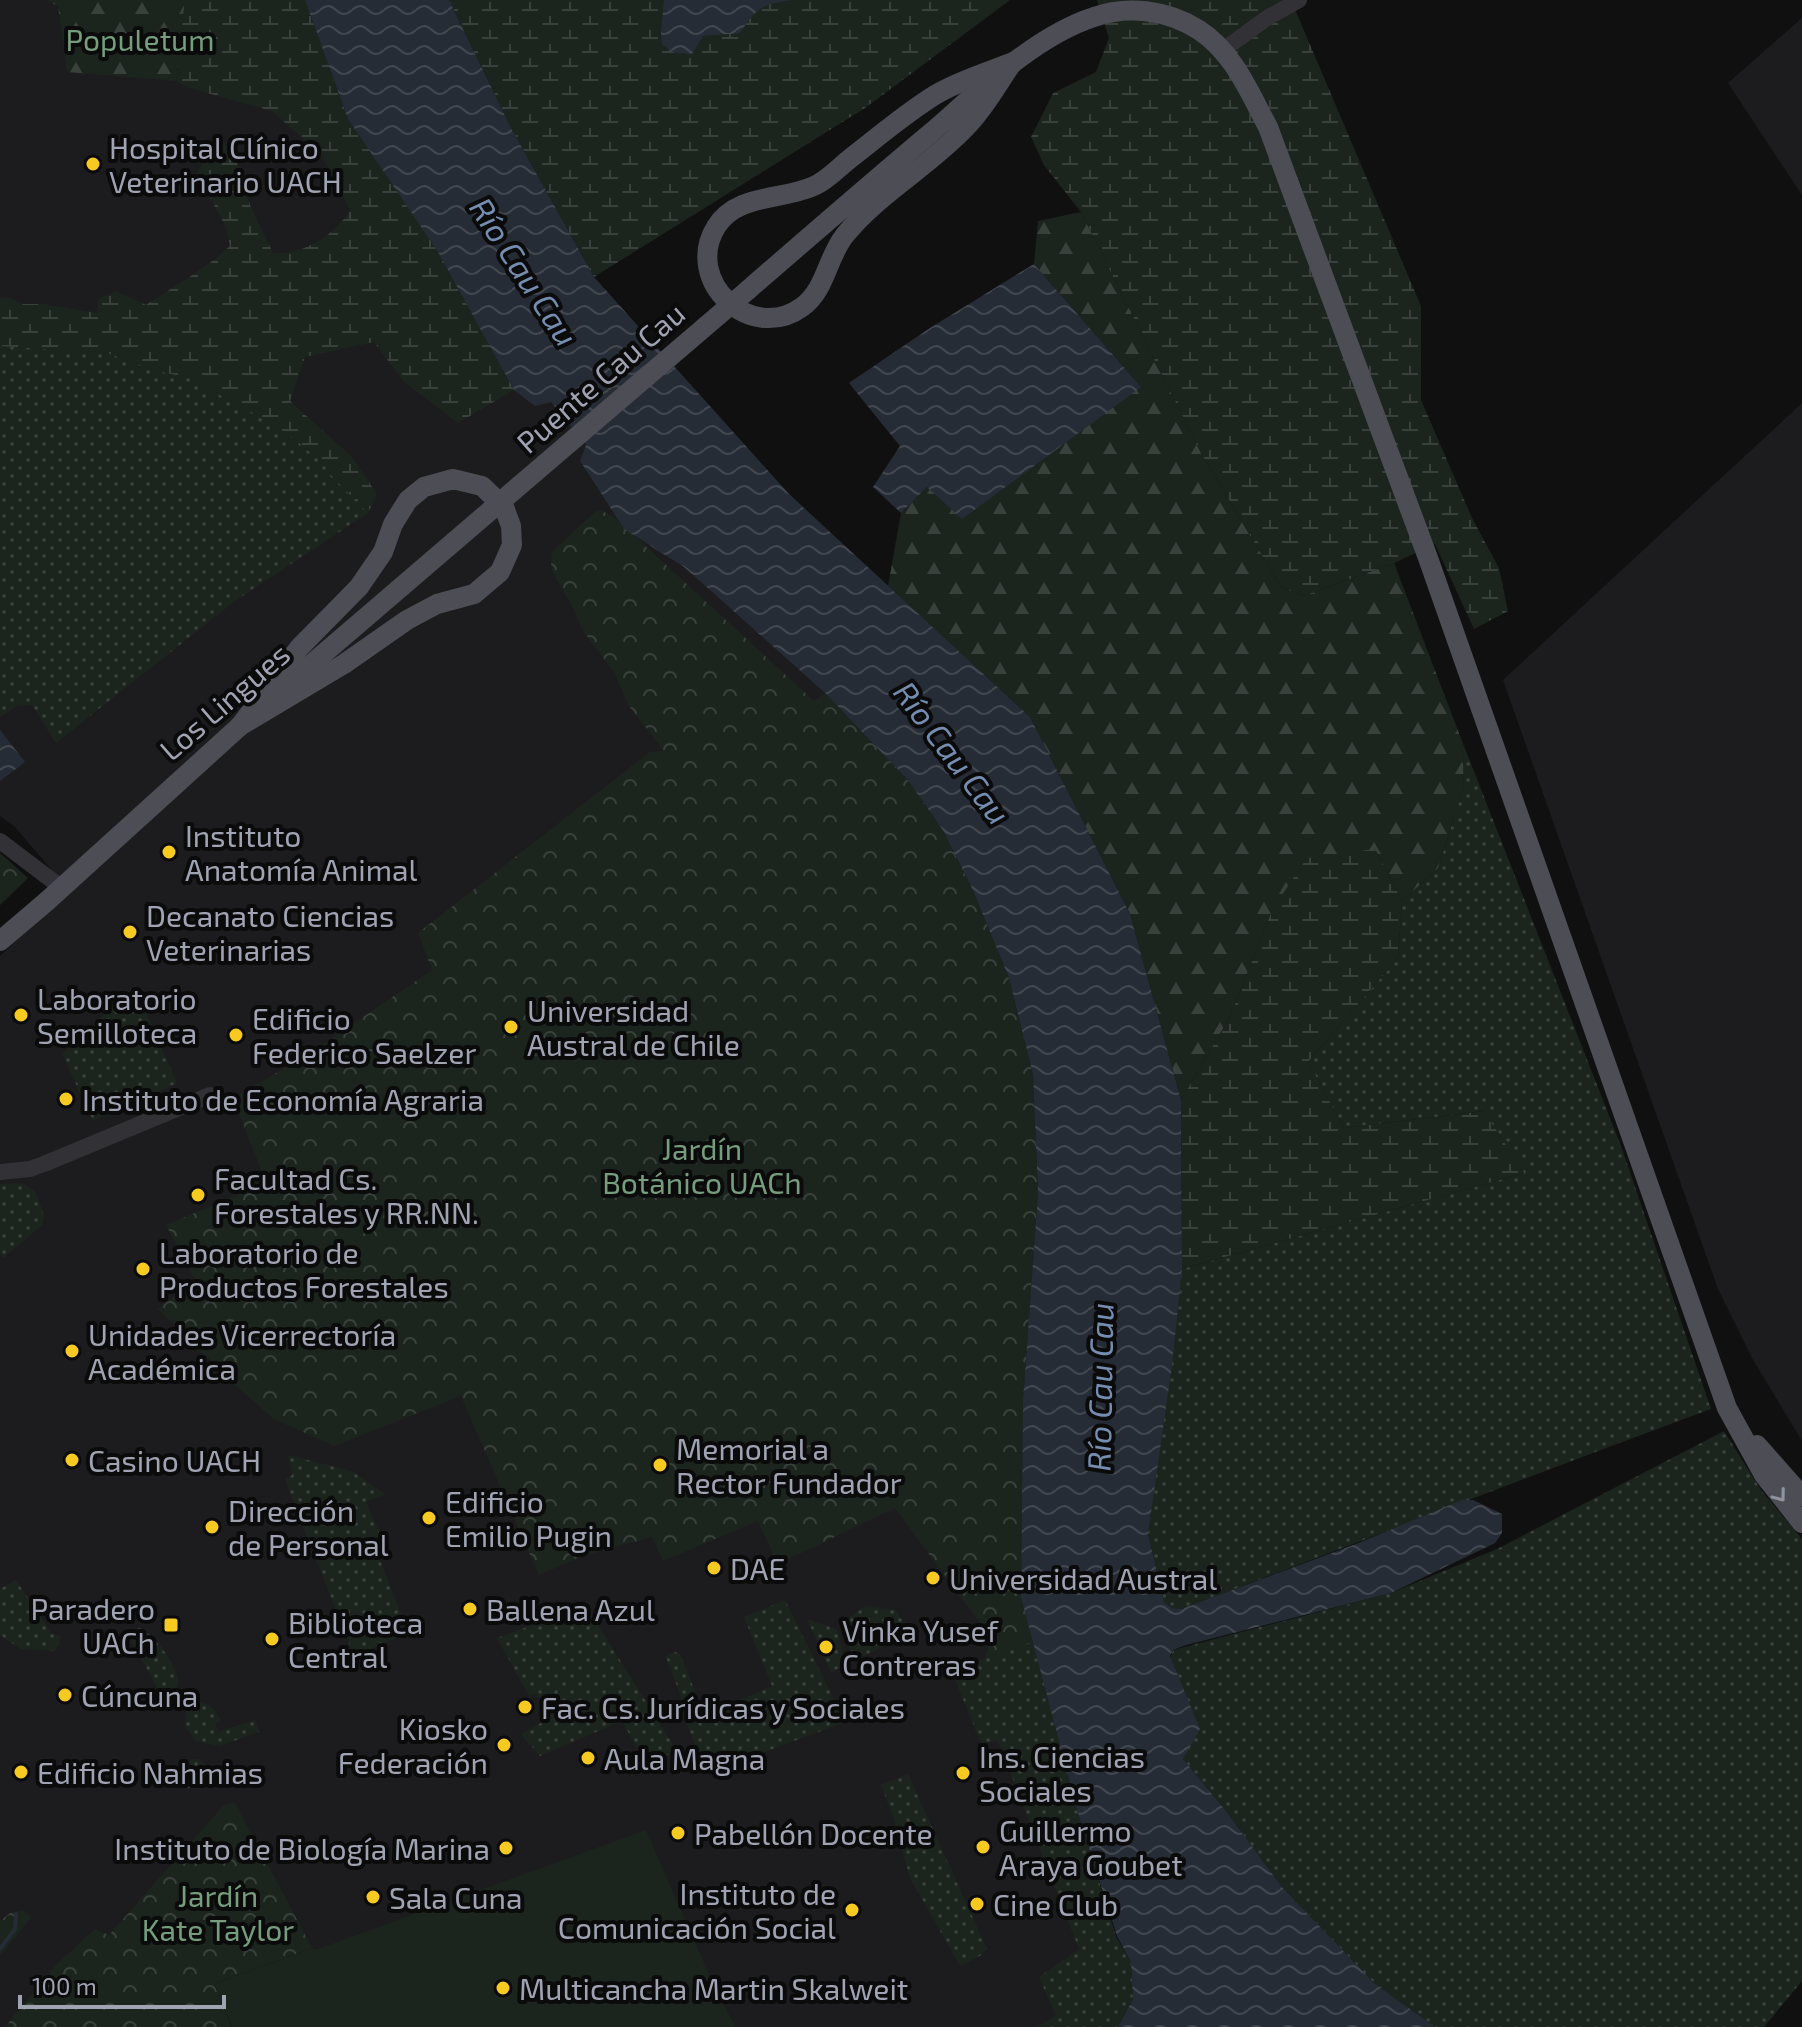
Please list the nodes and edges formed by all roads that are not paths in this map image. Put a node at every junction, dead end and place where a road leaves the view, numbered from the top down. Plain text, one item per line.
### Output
1 (1299, 0) edge
2 (1223, 50) junction
3 (1013, 62) junction
4 (491, 510) joint
5 (240, 726) junction
6 (0, 841) edge
7 (62, 888) junction
8 (0, 941) edge
9 (210, 1095) dead end
10 (0, 1172) edge
11 (1733, 1418) junction
12 (1802, 1496) edge
13 (1802, 1523) edge

1 - 2 street
2 - 3 main road
2 - 11 main road
3 - 3 main road
3 - 4 main road, Puente Cau Cau, bridge
4 - 5 main road, Los Lingues
5 - 5 main road
5 - 7 main road, Los Lingues
6 - 7 street
7 - 8 main road, Los Lingues
9 - 10 street
11 - 12 main road
11 -> 13 main road

